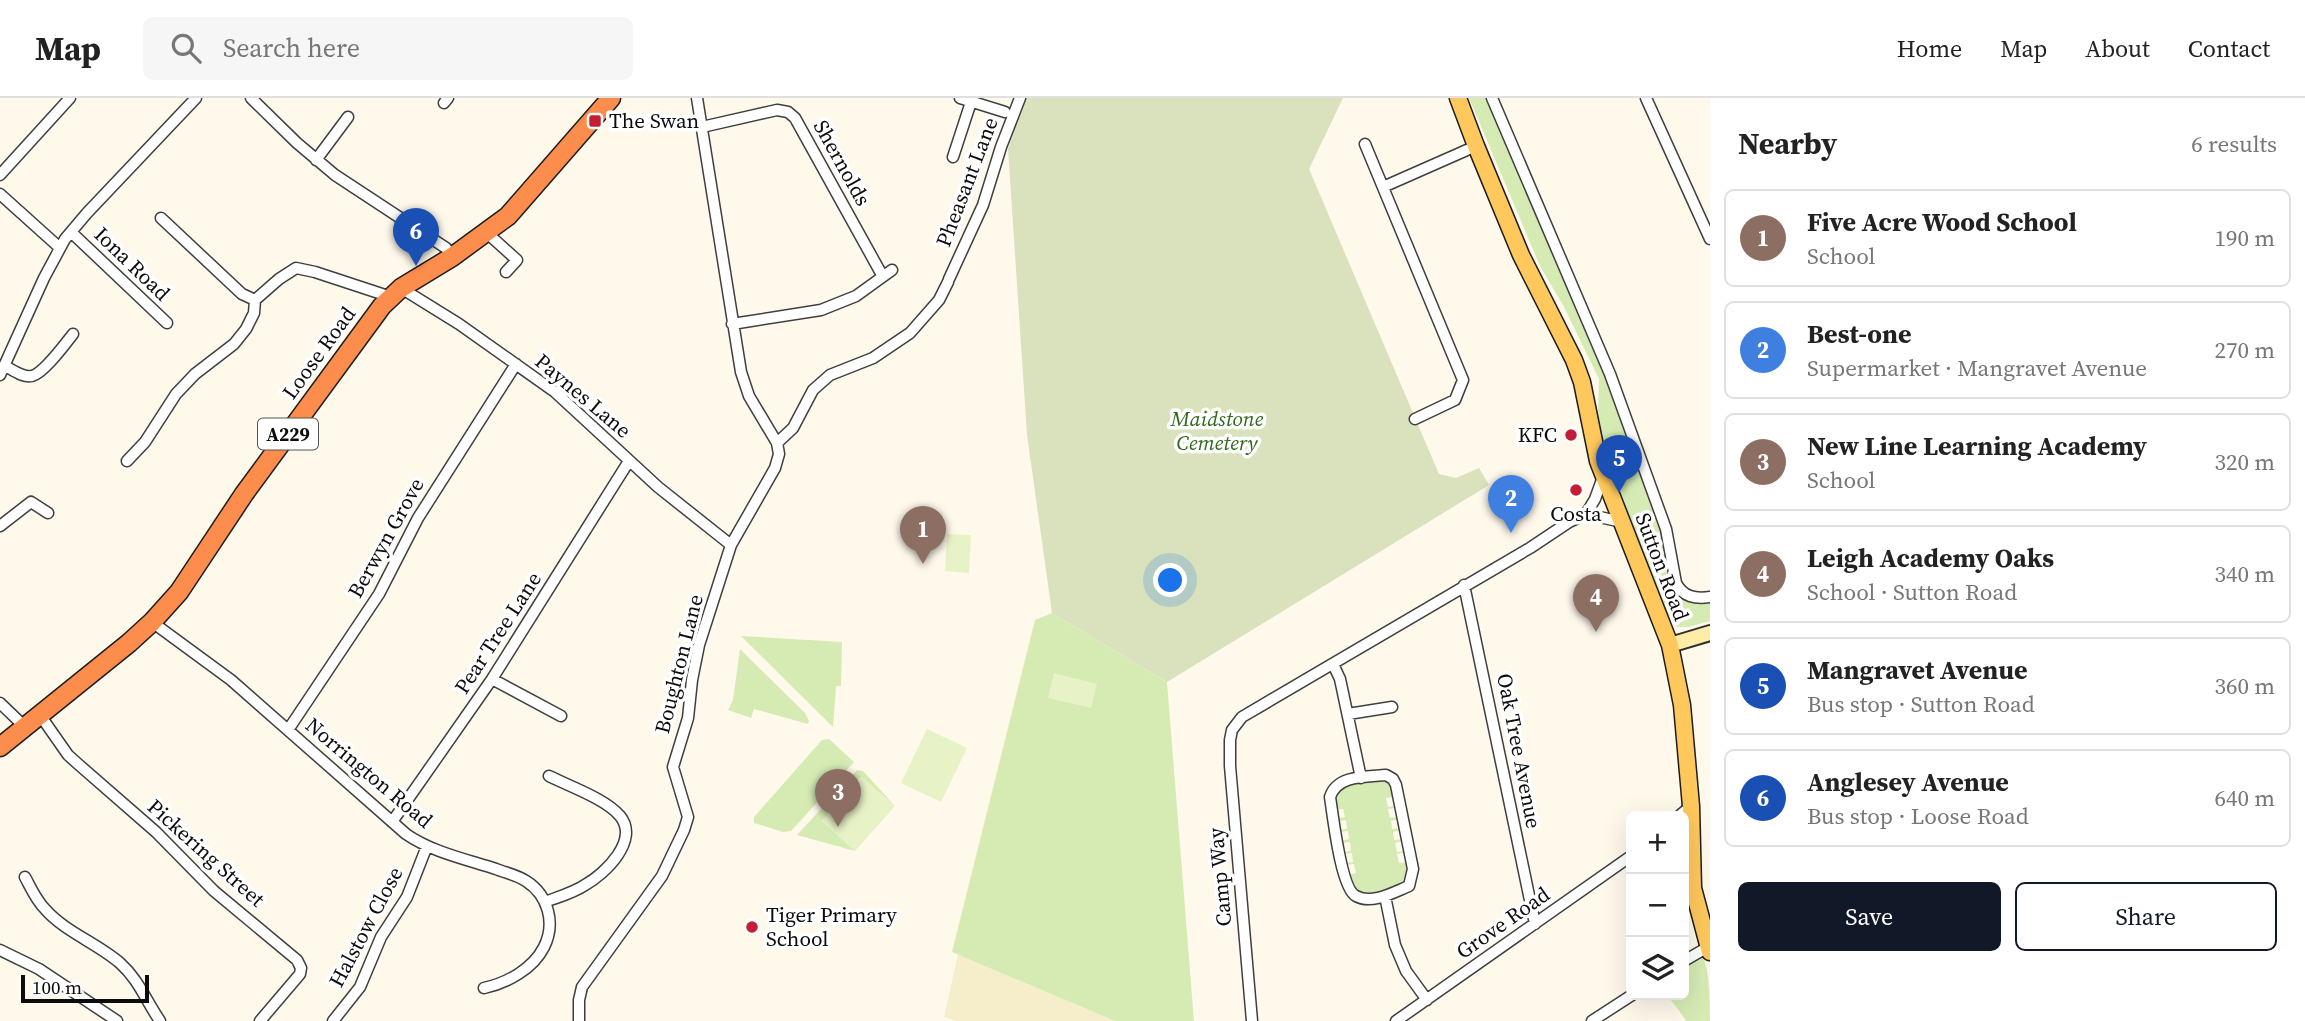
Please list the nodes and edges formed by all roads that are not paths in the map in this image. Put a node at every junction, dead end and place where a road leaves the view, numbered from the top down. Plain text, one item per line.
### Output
1 (69, 98) edge
2 (195, 98) edge
3 (251, 98) edge
4 (611, 98) edge
5 (697, 98) edge
6 (960, 98) edge
7 (1020, 98) edge
8 (1458, 98) edge
9 (1492, 98) edge
10 (1646, 98) edge
11 (971, 102) junction
12 (1005, 112) dead end
13 (348, 117) dead end
14 (702, 127) junction
15 (1365, 144) dead end
16 (1476, 146) junction
17 (953, 157) dead end
18 (316, 160) junction
19 (0, 175) edge
20 (1383, 187) junction
21 (0, 194) edge
22 (162, 218) dead end
23 (71, 232) junction
24 (487, 233) junction
25 (1710, 239) edge
26 (60, 248) junction
27 (452, 257) junction
28 (892, 270) dead end
29 (506, 272) dead end
30 (882, 275) junction
31 (396, 293) junction
32 (256, 300) junction
33 (167, 323) dead end
34 (733, 324) junction
35 (73, 334) dead end
36 (516, 364) junction
37 (3, 370) edge
38 (1415, 419) dead end
39 (777, 443) junction
40 (127, 461) dead end
41 (629, 461) junction
42 (1603, 476) junction
43 (48, 513) dead end
44 (1586, 514) junction
45 (1622, 522) junction
46 (0, 526) edge
47 (731, 545) junction
48 (1464, 585) junction
49 (1710, 597) edge
50 (152, 622) junction
51 (1710, 633) edge
52 (1670, 645) junction
53 (1333, 664) junction
54 (492, 678) junction
55 (0, 703) edge
56 (1392, 708) dead end
57 (40, 715) junction
58 (1348, 715) junction
59 (561, 716) dead end
60 (25, 727) junction
61 (288, 730) junction
62 (0, 747) edge
63 (549, 776) dead end
64 (1361, 778) junction
65 (1685, 811) edge
66 (392, 822) junction
67 (427, 846) junction
68 (1626, 860) edge
69 (1689, 867) edge
70 (25, 877) dead end
71 (1385, 896) junction
72 (545, 902) junction
73 (1535, 924) junction
74 (1709, 949) edge
75 (0, 950) edge
76 (1689, 959) edge
77 (484, 988) dead end
78 (1626, 999) edge
79 (1427, 1000) junction
80 (336, 1017) edge
81 (117, 1021) edge
82 (160, 1021) edge
83 (260, 1021) edge
84 (349, 1021) edge
85 (579, 1021) edge
86 (1252, 1021) edge
87 (1396, 1021) edge
88 (1592, 1021) edge

1 - 19 street
2 - 23 street
3 - 18 street
4 - 24 highway, Loose Road / A229
5 - 14 street
6 - 11 street
7 - 39 street, Pheasant Lane
8 - 16 main road, Sutton Road
9 - 49 street, Sutton Road
10 - 25 street
11 - 12 street
11 - 17 street
13 - 18 street
14 - 30 street, Shernolds
14 - 34 street
15 - 20 street
16 - 20 street
16 - 42 main road, Sutton Road
18 - 27 street
20 - 38 street
21 - 26 street
22 - 32 street
23 - 26 street
23 - 33 street, Iona Road
24 - 27 highway, Loose Road / A229
24 - 29 street
26 - 37 street
27 - 31 highway, Loose Road / A229
28 - 30 street
30 - 34 street
31 - 32 street, Paynes Lane
31 - 36 street, Paynes Lane
31 - 50 highway, Loose Road / A229
32 - 40 street
34 - 39 street
35 - 37 street
36 - 41 street, Paynes Lane
36 - 61 street, Berwyn Grove
39 - 47 street, Boughton Lane
41 - 47 street, Paynes Lane
41 - 54 street, Pear Tree Lane
42 - 44 street
42 - 45 main road, Sutton Road
43 - 46 street
44 - 45 street
44 - 48 street
45 - 52 main road, Sutton Road
47 - 85 street, Boughton Lane
48 - 53 street
48 - 73 street, Oak Tree Avenue
50 - 57 highway, Loose Road / A229
50 - 61 street, Norrington Road
51 - 52 street
52 - 65 main road, Sutton Road
53 - 58 street
53 - 86 street, Camp Way
54 - 59 street
54 - 66 street, Pear Tree Lane
55 - 60 street
56 - 58 street
57 - 60 highway, Loose Road / A229
57 - 83 street, Pickering Street
58 - 64 street
60 - 62 highway, Loose Road / A229
61 - 66 street, Norrington Road
63 - 72 street
64 - 71 street
64 - 71 street
66 - 67 street, Norrington Road
67 - 72 street, Norrington Road
67 - 80 street, Halstow Close
68 - 73 street, Grove Road
69 - 74 main road, Sutton Road
70 - 82 street
71 - 79 street
72 - 77 street
73 - 79 street, Grove Road
74 - 76 street
75 - 81 street
78 - 88 street
79 - 87 street, Grove Road
80 - 84 street

